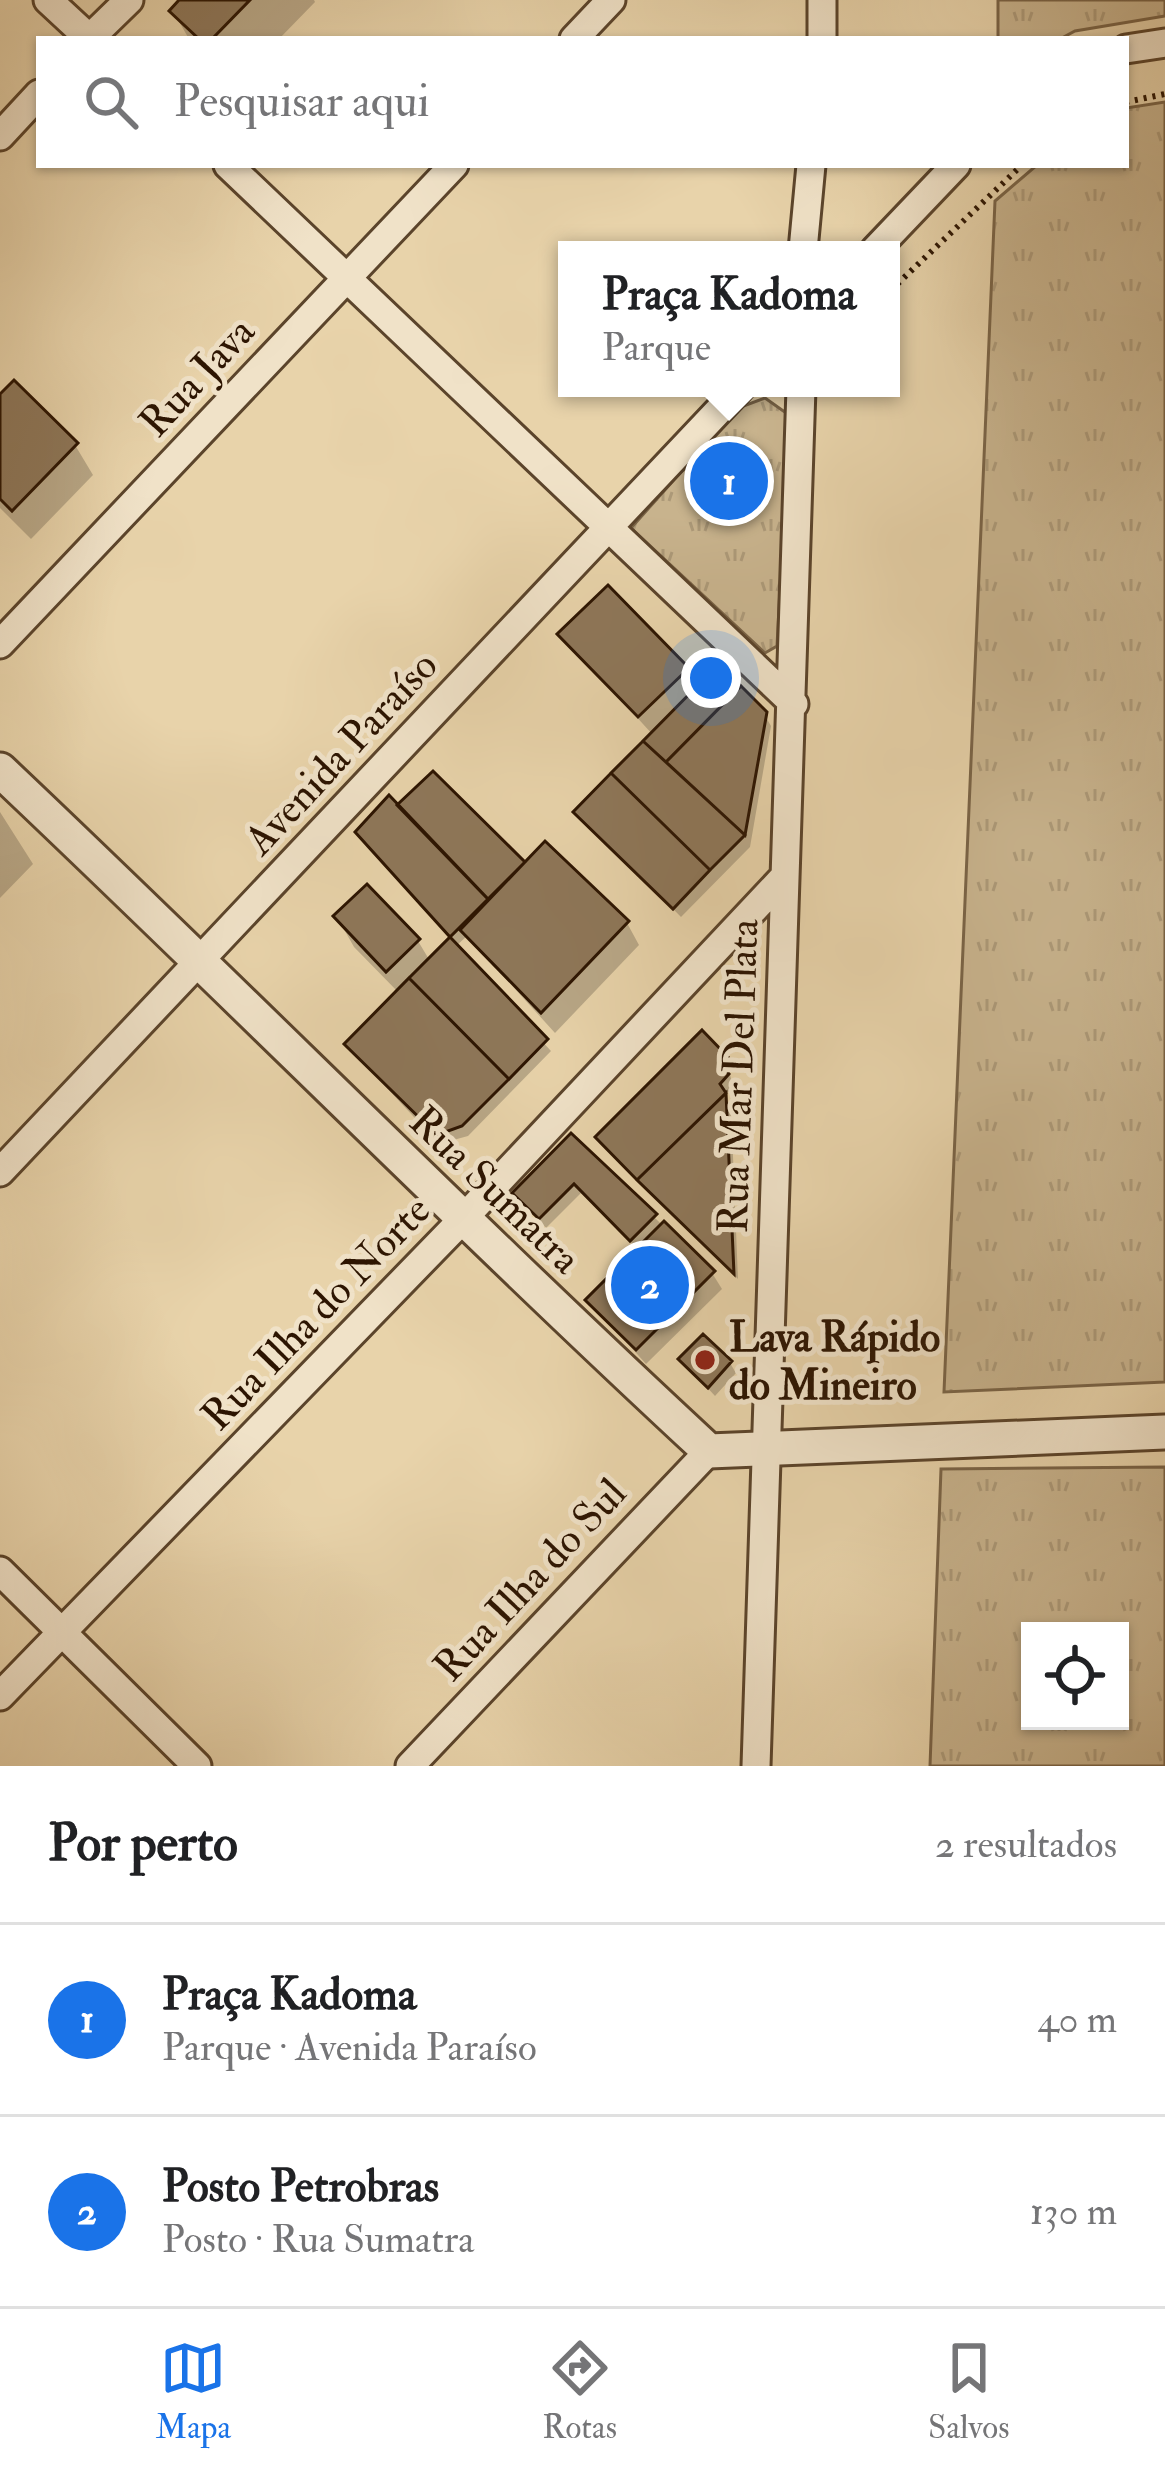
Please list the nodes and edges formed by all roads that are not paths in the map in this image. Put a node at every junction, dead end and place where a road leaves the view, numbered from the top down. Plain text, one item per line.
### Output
1 (48, 0) edge
2 (129, 0) edge
3 (611, 0) edge
4 (822, 0) edge
5 (86, 36) edge
6 (92, 36) edge
7 (577, 36) edge
8 (822, 36) edge
9 (1165, 44) edge
10 (1129, 49) edge
11 (36, 97) edge
12 (0, 136) edge
13 (231, 168) edge
14 (451, 168) edge
15 (811, 168) edge
16 (953, 168) edge
17 (804, 241) edge
18 (884, 241) edge
19 (349, 276) junction
20 (732, 397) edge
21 (801, 397) edge
22 (608, 529) junction
23 (0, 644) edge
24 (794, 704) junction
25 (0, 770) edge
26 (784, 877) junction
27 (202, 961) junction
28 (0, 1172) edge
29 (461, 1221) junction
30 (1165, 1432) edge
31 (769, 1446) junction
32 (709, 1450) junction
33 (0, 1571) edge
34 (64, 1630) junction
35 (0, 1696) edge
36 (197, 1766) edge
37 (410, 1766) edge
38 (756, 1766) edge

1 - 5 street
2 - 6 street
3 - 7 street
4 - 8 street
9 - 10 street
11 - 12 street
13 - 19 street
14 - 19 street, Rua Java
15 - 17 street
16 - 18 street
19 - 22 street
19 - 23 street, Rua Java
20 - 22 street, Avenida Paraíso
21 - 24 street, Rua Mar Del Plata
22 - 24 street
22 - 27 street, Avenida Paraíso
24 - 26 street, Rua Mar Del Plata
25 - 27 street, Rua Sumatra
26 - 29 street, Rua Ilha do Norte
26 - 31 street, Rua Mar Del Plata
27 - 28 street, Avenida Paraíso
27 - 29 street, Rua Sumatra
29 - 32 street, Rua Sumatra
29 - 34 street, Rua Ilha do Norte
30 - 31 street
31 - 32 street
31 - 38 street, Rua Mar Del Plata
32 - 37 street, Rua Ilha do Sul
33 - 34 street
34 - 35 street, Rua Ilha do Norte
34 - 36 street

